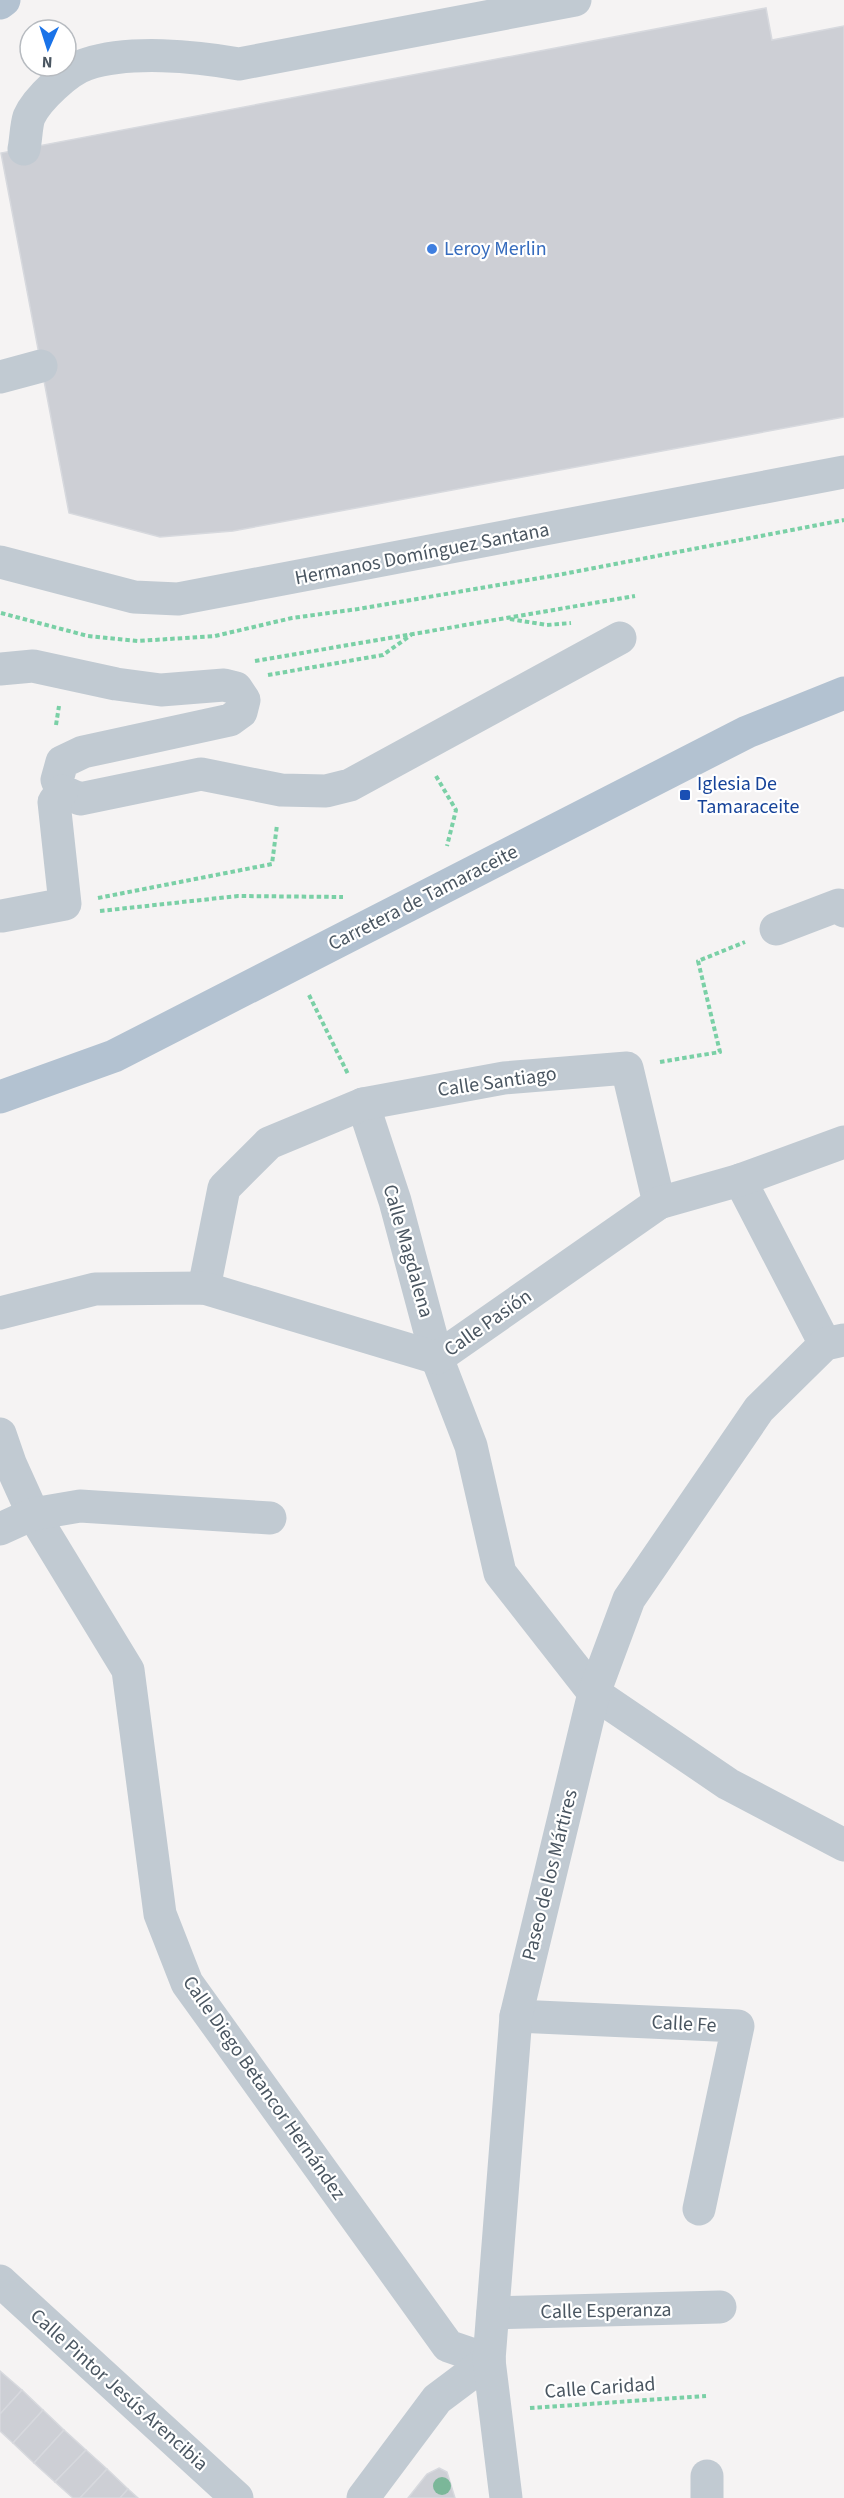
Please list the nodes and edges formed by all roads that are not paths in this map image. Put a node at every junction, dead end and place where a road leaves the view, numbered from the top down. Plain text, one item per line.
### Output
1 (575, 0) edge
2 (24, 149) dead end
3 (0, 353) edge
4 (0, 377) edge
5 (844, 472) edge
6 (0, 562) edge
7 (621, 638) dead end
8 (0, 669) edge
9 (844, 693) edge
10 (62, 791) junction
11 (844, 911) edge
12 (1, 917) edge
13 (776, 929) road end
14 (0, 1097) edge
15 (363, 1104) junction
16 (844, 1142) edge
17 (740, 1180) junction
18 (659, 1203) junction
19 (204, 1288) junction
20 (0, 1313) edge
21 (835, 1342) edge
22 (437, 1358) junction
23 (0, 1434) edge
24 (33, 1514) junction
25 (270, 1518) dead end
26 (0, 1529) edge
27 (594, 1694) junction
28 (844, 1845) edge
29 (516, 2016) junction
30 (699, 2209) dead end
31 (0, 2281) edge
32 (720, 2307) dead end
33 (493, 2313) junction
34 (489, 2360) junction
35 (237, 2498) edge
36 (363, 2498) edge
37 (506, 2498) edge

1 - 2 street
3 - 4 street
5 - 6 street, Hermanos Domínguez Santana
7 - 10 street
8 - 10 street
9 - 14 main road, Carretera de Tamaraceite
10 - 12 street
11 - 13 street
15 - 18 street, Calle Santiago
15 - 19 street, Calle Santiago
15 - 22 street, Calle Magdalena
16 - 17 street, Calle Pasión
17 - 18 street, Calle Pasión
17 - 21 street
18 - 22 street, Calle Pasión
19 - 20 street, Calle Pasión
19 - 22 street, Calle Pasión
21 - 27 street, Paseo de los Mártires
22 - 27 street, Calle Magdalena
23 - 24 street, Calle Diego Betancor Hernández
24 - 25 street
24 - 26 street
24 - 34 street, Calle Diego Betancor Hernández
27 - 28 street, Calle Magdalena
27 - 29 street, Paseo de los Mártires
29 - 30 street, Calle Fe
29 - 33 street, Paseo de los Mártires
31 - 35 street, Calle Pintor Jesús Arencibia
32 - 33 street, Calle Esperanza
33 - 34 street, Paseo de los Mártires
34 - 36 street
34 - 37 street, Paseo de los Mártires

